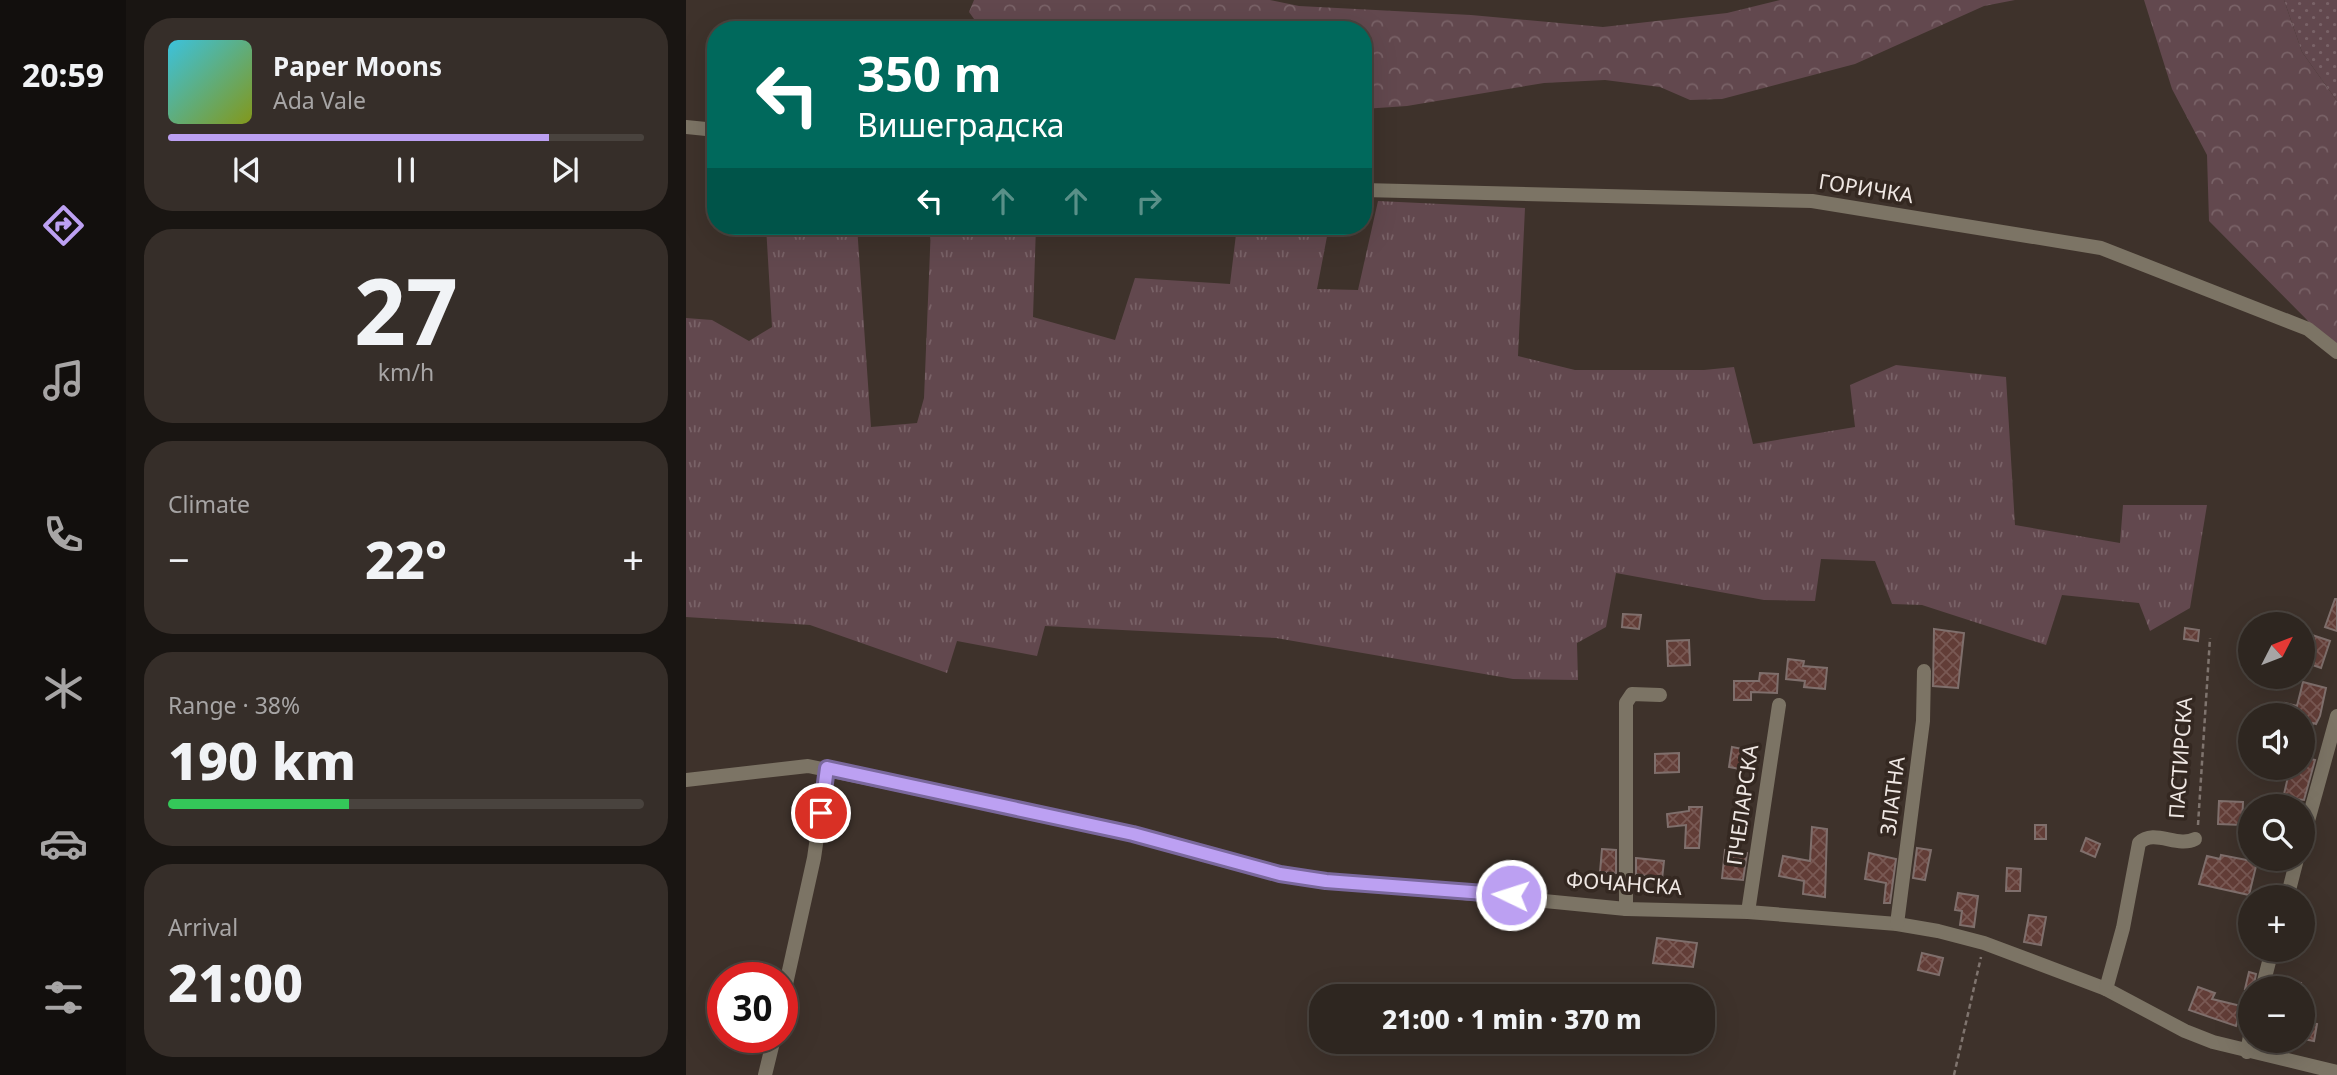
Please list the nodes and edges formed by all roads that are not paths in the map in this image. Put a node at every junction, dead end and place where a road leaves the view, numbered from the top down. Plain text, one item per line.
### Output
1 (686, 127) edge
2 (707, 129) edge
3 (1372, 190) edge
4 (2337, 352) edge
5 (1924, 671) dead end
6 (1660, 695) dead end
7 (1779, 705) dead end
8 (2337, 716) edge
9 (827, 768) junction
10 (686, 780) edge
11 (2315, 796) edge
12 (2195, 839) road end
13 (1626, 909) junction
14 (1748, 912) junction
15 (1897, 924) junction
16 (791, 962) edge
17 (2106, 989) junction
18 (2238, 1049) edge
19 (770, 1053) edge
20 (2252, 1053) edge
21 (2337, 1072) edge
22 (765, 1075) edge

1 - 2 street
3 - 4 street, ГОРИЧКА
5 - 15 street, ЗЛАТНА
6 - 13 street
7 - 14 street, ПЧЕЛАРСКА
8 - 11 street
9 - 10 street, ФОЧАНСКА
9 - 13 street, ФОЧАНСКА
9 - 16 street
12 - 17 street, ПАСТИРСКА
13 - 14 street, ФОЧАНСКА
14 - 15 street, ФОЧАНСКА
15 - 17 street, ФОЧАНСКА
17 - 18 street, ФОЧАНСКА
19 - 22 street
20 - 21 street, ФОЧАНСКА

